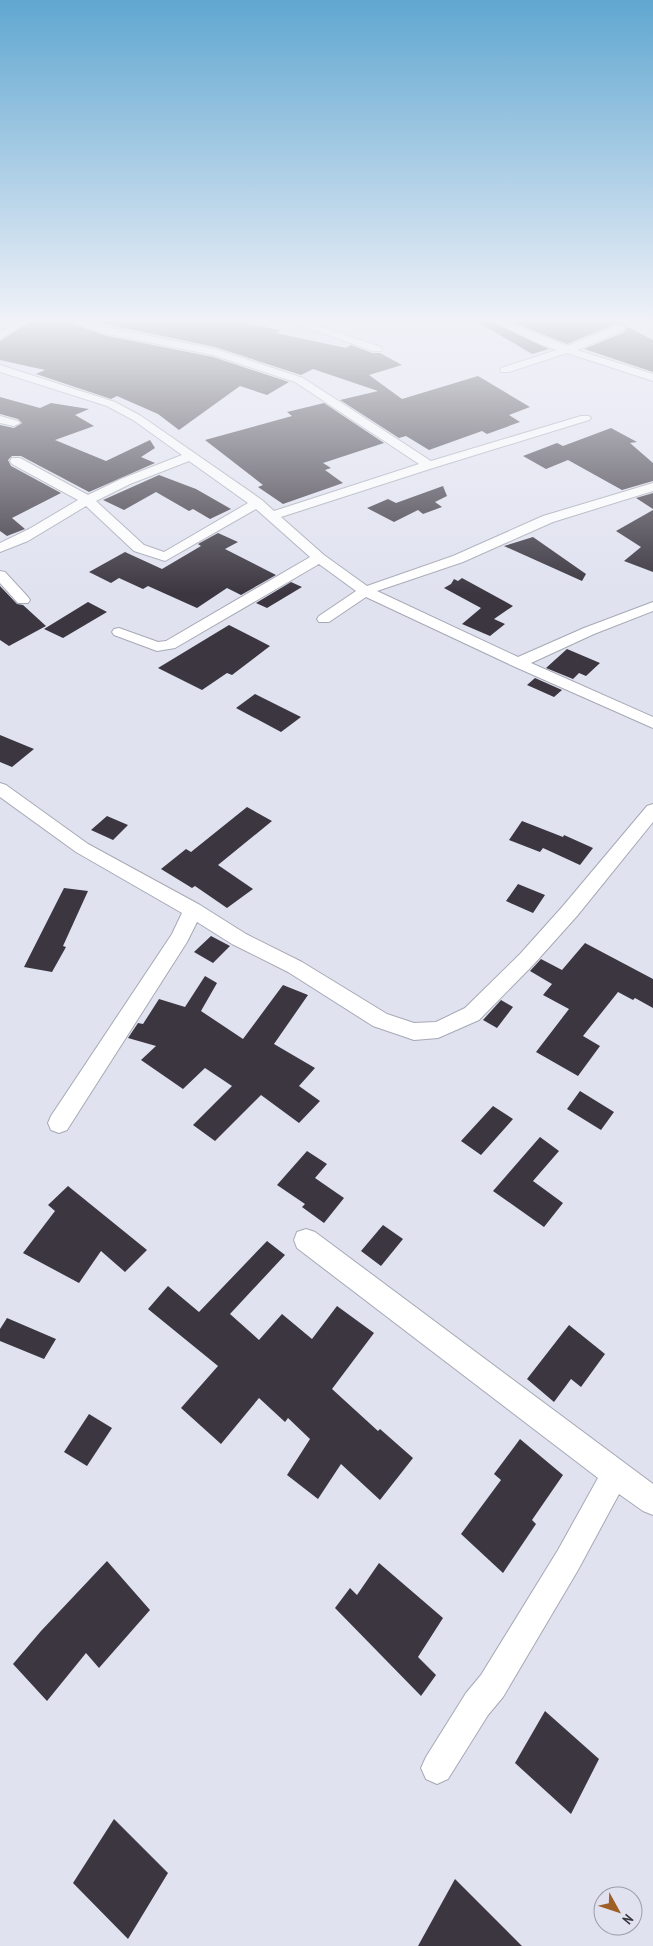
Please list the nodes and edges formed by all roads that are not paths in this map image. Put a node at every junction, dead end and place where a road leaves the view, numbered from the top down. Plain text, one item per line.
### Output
1 (125, 412) edge
2 (348, 412) edge
3 (585, 418) dead end
4 (0, 420) edge
5 (14, 422) dead end
6 (191, 456) junction
7 (16, 461) dead end
8 (429, 465) junction
9 (653, 487) edge
10 (87, 500) junction
11 (257, 503) junction
12 (272, 516) junction
13 (0, 548) edge
14 (319, 558) junction
15 (0, 575) edge
16 (365, 591) junction
17 (23, 600) dead end
18 (653, 606) edge
19 (324, 619) dead end
20 (120, 632) dead end
21 (518, 663) junction
22 (653, 723) edge
23 (0, 789) edge
24 (653, 810) edge
25 (193, 910) junction
26 (59, 1123) dead end
27 (306, 1240) dead end
28 (615, 1474) junction
29 (653, 1501) edge
30 (437, 1768) dead end

1 - 6 street
2 - 8 street
3 - 8 street
4 - 5 street
6 - 10 street
6 - 11 street
7 - 10 street
8 - 12 street
9 - 16 street
10 - 11 street
10 - 13 street
11 - 12 street
12 - 14 street
14 - 16 street
14 - 20 street
15 - 17 street
16 - 19 street
16 - 21 street
18 - 21 street
21 - 22 street
23 - 25 street
24 - 25 street
25 - 26 street
27 - 28 street
28 - 29 street
28 - 30 street

